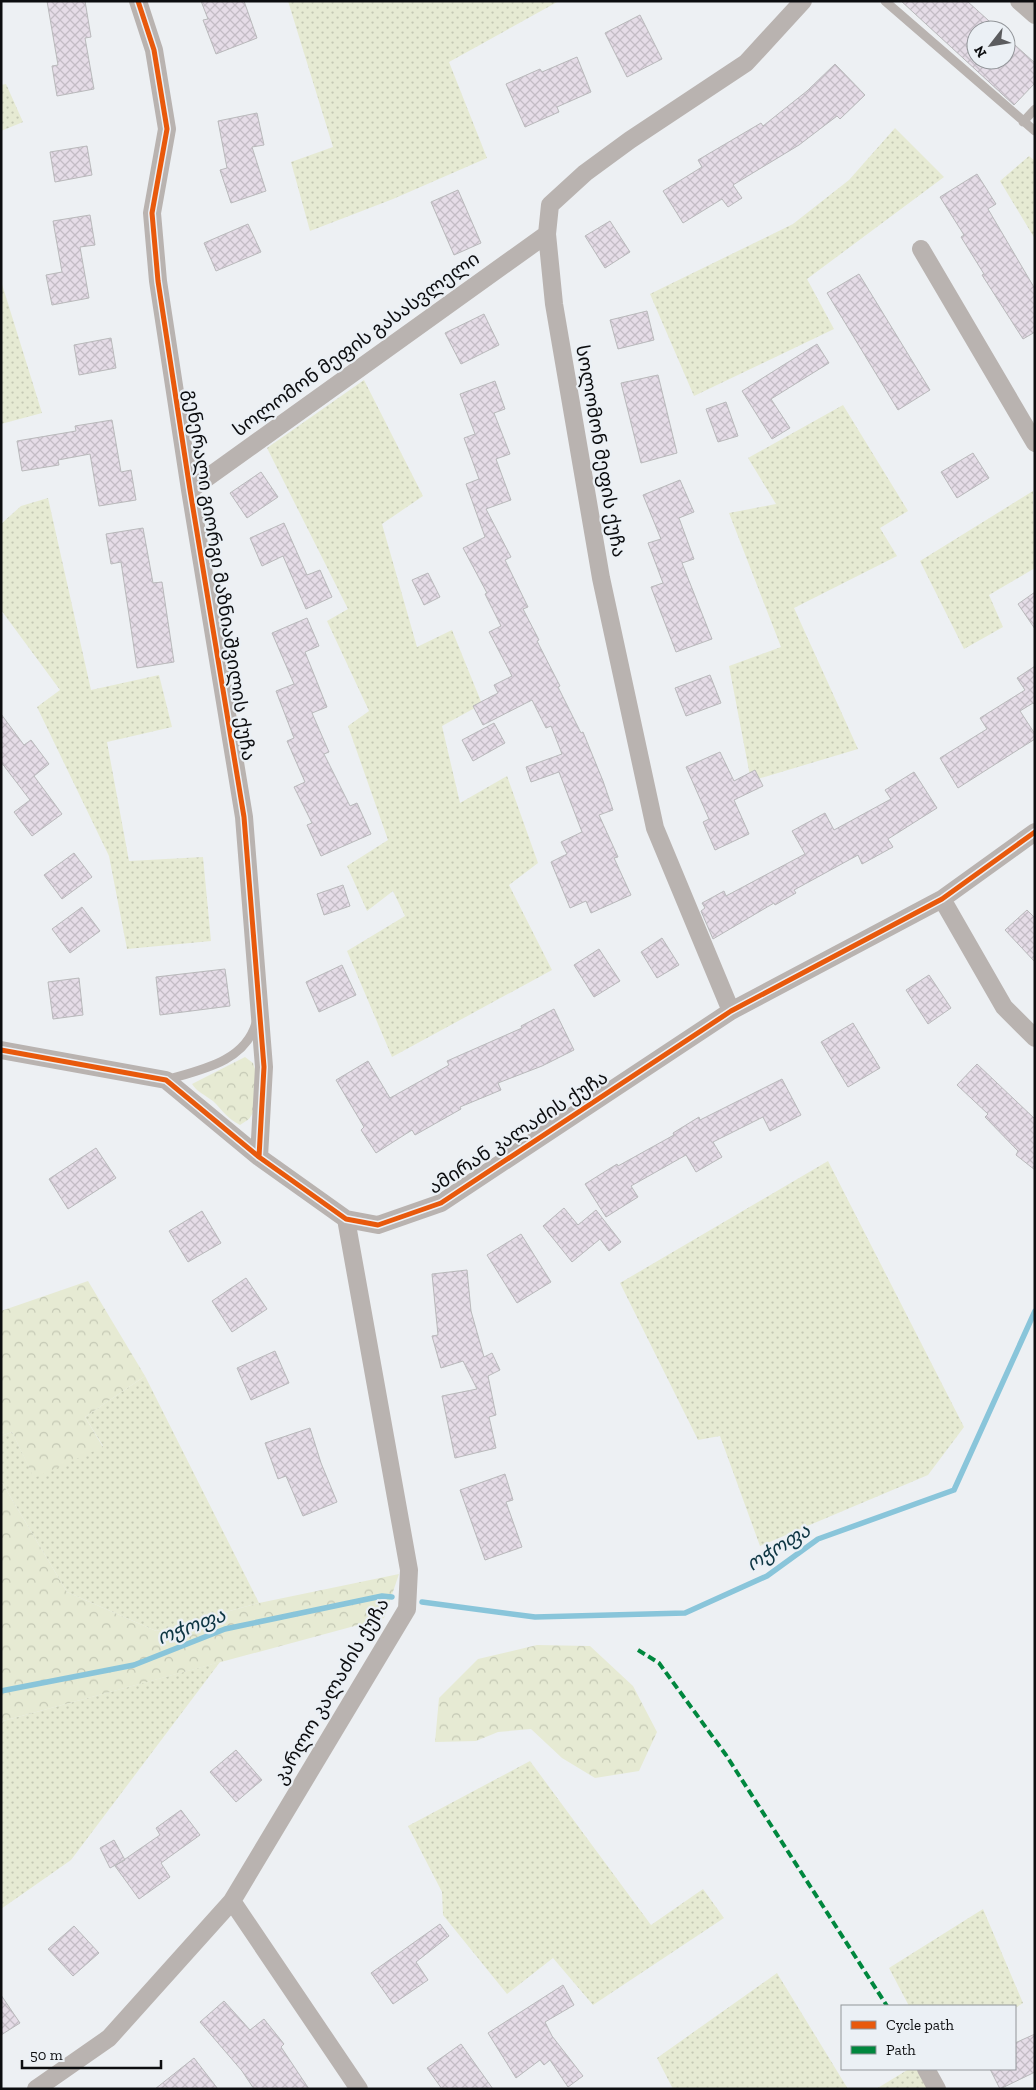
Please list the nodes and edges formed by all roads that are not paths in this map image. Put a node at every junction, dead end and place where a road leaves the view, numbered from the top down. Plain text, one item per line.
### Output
1 (138, 1) edge
2 (803, 1) edge
3 (885, 1) edge
4 (1019, 1) edge
5 (1035, 15) edge
6 (1035, 109) edge
7 (1024, 122) junction
8 (1035, 131) edge
9 (547, 234) junction
10 (921, 249) dead end
11 (1035, 444) edge
12 (190, 490) junction
13 (1035, 832) edge
14 (942, 900) junction
15 (731, 1011) junction
16 (259, 1013) junction
17 (1035, 1038) edge
18 (1, 1050) edge
19 (166, 1080) junction
20 (259, 1157) junction
21 (346, 1219) junction
22 (232, 1902) junction
23 (927, 2070) edge
24 (36, 2089) edge
25 (359, 2089) edge
26 (937, 2089) edge

1 - 12 street, გენერალი გიორგი მაზნიაშვილის ქუჩა
2 - 9 street, სოლომონ მეფის ქუჩა
3 - 7 lane
4 - 5 street
6 - 7 lane
7 - 8 lane
9 - 12 street, სოლომონ მეფის გასასვლელი
9 - 15 street, სოლომონ მეფის ქუჩა
10 - 11 street
12 - 16 street, გენერალი გიორგი მაზნიაშვილის ქუჩა
13 - 14 street, ამირან კალაძის ქუჩა
14 - 15 street, ამირან კალაძის ქუჩა
14 - 17 street
15 - 21 street, ამირან კალაძის ქუჩა
16 - 19 lane, გენერალი გიორგი მაზნიაშვილის ქუჩა
16 - 20 street, გენერალი გიორგი მაზნიაშვილის ქუჩა
18 - 19 street, ამირან კალაძის ქუჩა
19 - 20 street, ამირან კალაძის ქუჩა
20 - 21 street, ამირან კალაძის ქუჩა
21 - 22 street, კარლო კალაძის ქუჩა
22 - 24 street, კარლო კალაძის ქუჩა
22 - 25 street
23 - 26 street

